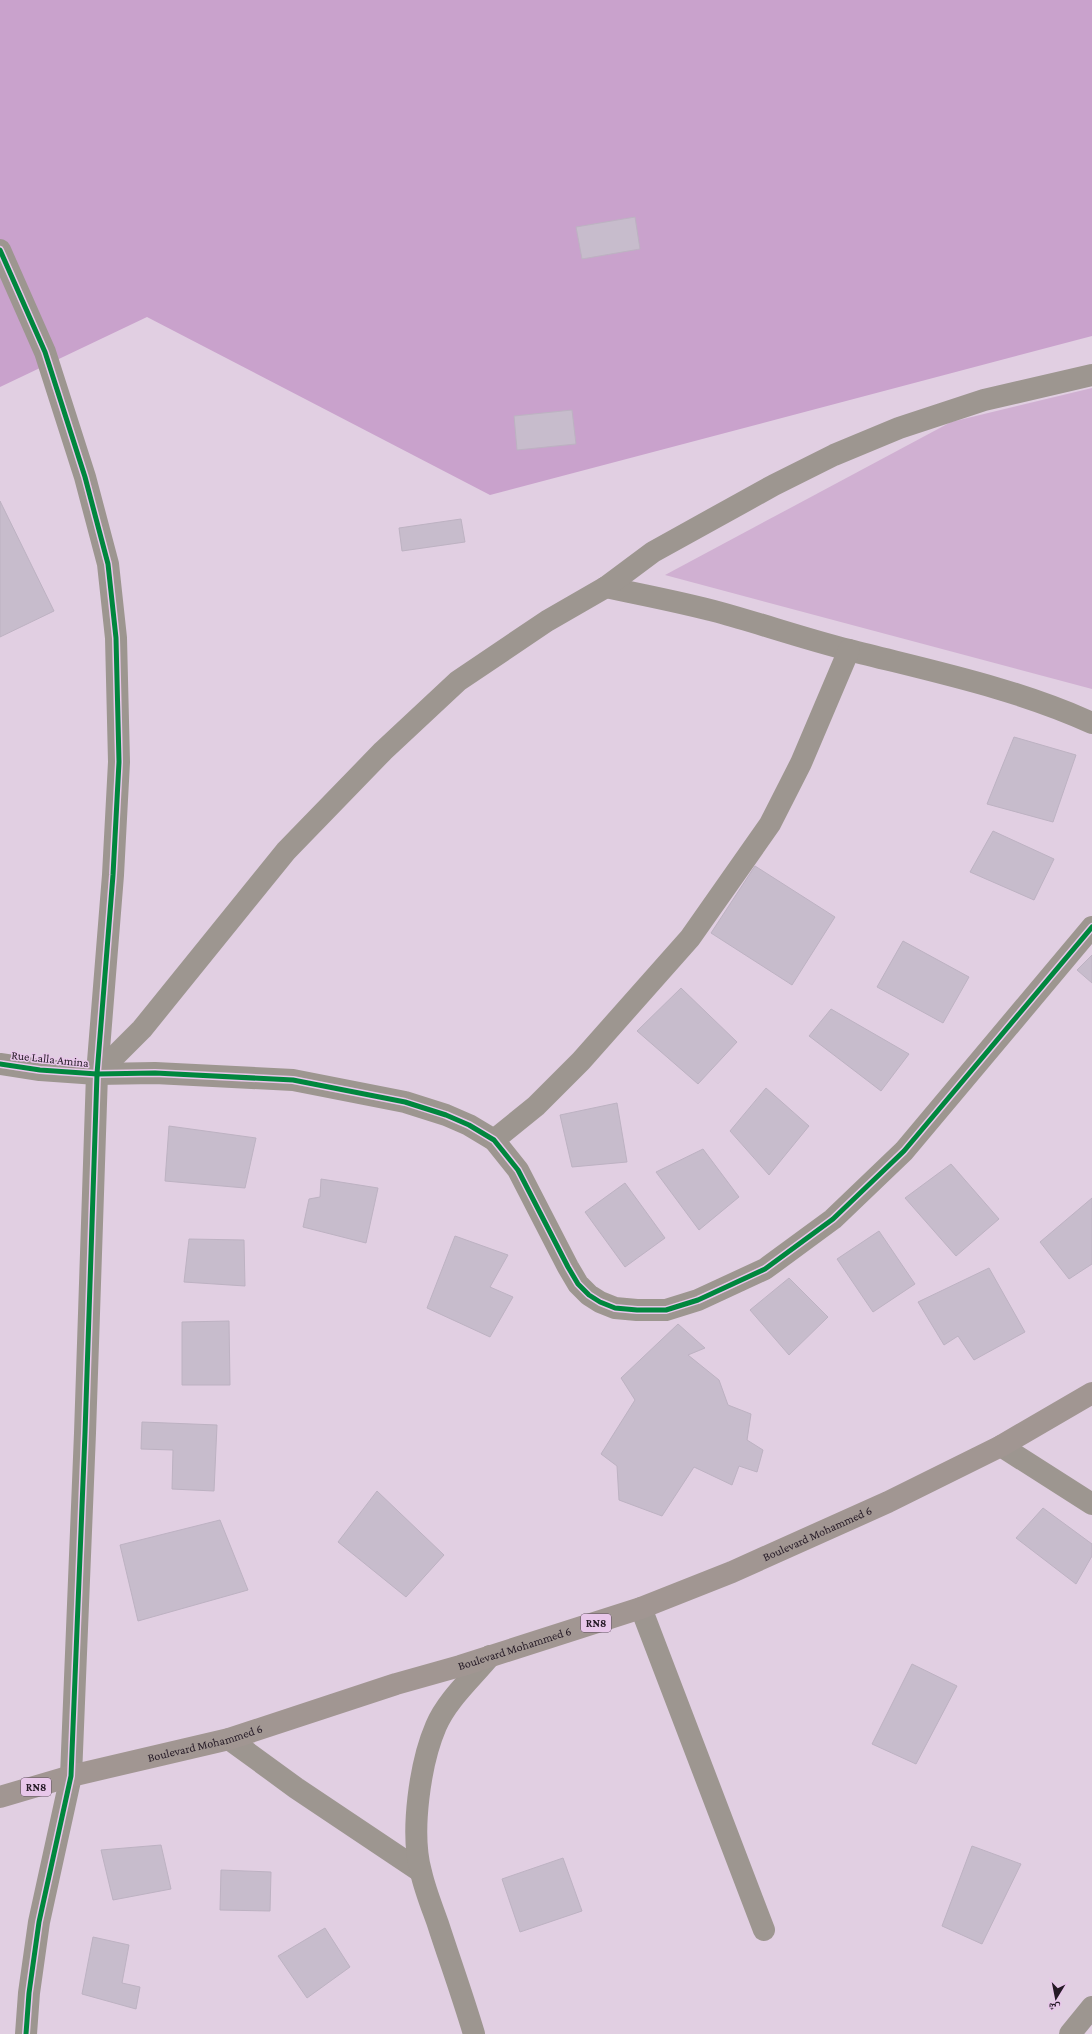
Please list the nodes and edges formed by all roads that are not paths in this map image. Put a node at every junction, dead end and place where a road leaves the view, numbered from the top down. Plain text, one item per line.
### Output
1 (0, 250) edge
2 (1092, 375) edge
3 (606, 587) junction
4 (849, 650) junction
5 (1092, 723) edge
6 (1092, 927) edge
7 (0, 1064) edge
8 (97, 1074) junction
9 (494, 1140) junction
10 (1092, 1393) edge
11 (1001, 1446) junction
12 (1092, 1504) edge
13 (641, 1608) junction
14 (490, 1656) junction
15 (229, 1739) junction
16 (71, 1776) junction
17 (0, 1797) edge
18 (420, 1871) junction
19 (764, 1930) dead end
20 (1092, 2007) edge
21 (26, 2034) edge
22 (474, 2034) edge
23 (1070, 2034) edge

1 - 8 street
2 - 3 street
3 - 4 street
3 - 8 street
4 - 5 street
4 - 9 street
6 - 9 street
7 - 8 street, Rue Lalla Amina
8 - 9 street, Rue Lalla Amina
8 - 16 street
10 - 11 main road, Boulevard Mohammed 6 / RN8
11 - 12 street
11 - 13 main road, Boulevard Mohammed 6 / RN8
13 - 14 main road, Boulevard Mohammed 6 / RN8
13 - 19 street
14 - 15 main road, Boulevard Mohammed 6 / RN8
14 - 18 street
15 - 16 main road, Boulevard Mohammed 6 / RN8
15 - 18 street
16 - 17 main road, Boulevard Mohammed 6 / RN8
16 - 21 street
18 - 22 street
20 - 23 street

